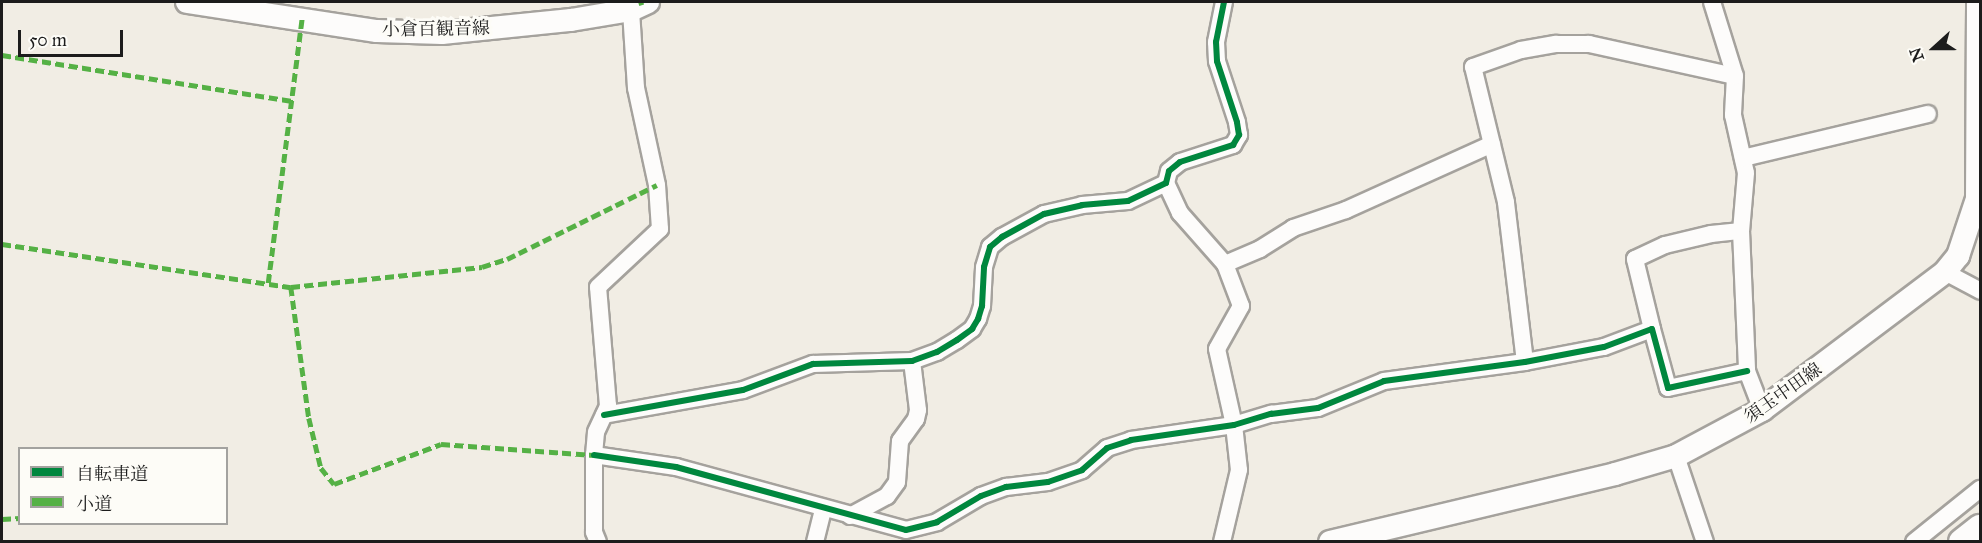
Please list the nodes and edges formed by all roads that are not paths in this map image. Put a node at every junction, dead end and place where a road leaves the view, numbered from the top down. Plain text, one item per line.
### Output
1 (187, 2) edge
2 (1224, 2) edge
3 (1712, 2) edge
4 (1978, 2) edge
5 (639, 6) edge
6 (1735, 76) junction
7 (1928, 114) dead end
8 (1492, 144) junction
9 (1743, 158) junction
10 (1166, 183) junction
11 (1741, 231) junction
12 (1225, 264) junction
13 (1945, 272) junction
14 (1980, 291) edge
15 (1652, 329) junction
16 (912, 361) junction
17 (1525, 362) junction
18 (1747, 370) junction
19 (1762, 410) junction
20 (604, 415) junction
21 (1234, 425) junction
22 (594, 455) junction
23 (1676, 456) junction
24 (1980, 489) edge
25 (823, 509) junction
26 (850, 516) junction
27 (1980, 528) edge
28 (598, 542) edge
29 (815, 542) edge
30 (1222, 542) edge
31 (1330, 542) edge
32 (1705, 542) edge
33 (1914, 542) edge
34 (1962, 542) edge

1 - 5 main road, 小倉百観音線
2 - 10 street
3 - 6 street
4 - 13 main road, 須玉中田線
5 - 20 street
6 - 8 street
6 - 9 street
7 - 9 street
8 - 12 street
8 - 17 street
9 - 11 street
10 - 12 street
10 - 16 street
11 - 15 street
11 - 18 street
12 - 21 street
13 - 14 street
13 - 19 main road, 須玉中田線
15 - 17 street
15 - 18 street
16 - 20 street
16 - 26 street
17 - 21 street
18 - 19 street
19 - 23 main road, 須玉中田線
20 - 22 street
21 - 26 street
21 - 30 street
22 - 25 street
22 - 28 street
23 - 31 main road, 須玉中田線
23 - 32 street
24 - 33 street
25 - 26 street
25 - 29 street
27 - 34 highway

